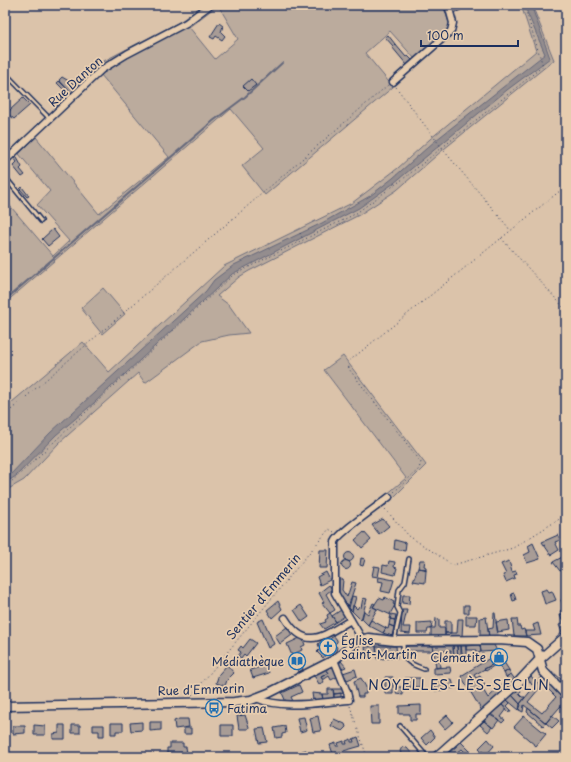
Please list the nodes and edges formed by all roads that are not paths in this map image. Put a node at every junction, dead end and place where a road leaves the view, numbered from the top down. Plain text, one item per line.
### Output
1 (210, 5) edge
2 (448, 5) edge
3 (5, 73) edge
4 (392, 82) road end
5 (50, 119) junction
6 (5, 161) edge
7 (5, 177) edge
8 (41, 221) dead end
9 (389, 497) road end
10 (409, 559) dead end
11 (285, 618) dead end
12 (351, 620) junction
13 (566, 636) edge
14 (362, 639) junction
15 (394, 640) junction
16 (402, 641) junction
17 (540, 659) junction
18 (334, 660) junction
19 (424, 669) dead end
20 (566, 695) edge
21 (256, 698) junction
22 (5, 706) edge
23 (400, 726) dead end
24 (427, 757) edge
25 (436, 757) edge

1 - 5 street, Rue Danton
2 - 4 street
3 - 5 lane
5 - 6 street, Rue Danton
7 - 8 lane
9 - 12 street
10 - 15 lane
11 - 12 street
12 - 14 street
13 - 17 main road
14 - 15 main road
14 - 18 main road, Rue d'Emmerin
15 - 16 main road
16 - 17 main road
16 - 19 lane
17 - 20 main road
17 - 25 main road
18 - 21 main road, Rue d'Emmerin
18 - 21 street
21 - 22 main road, Rue d'Emmerin
23 - 24 lane

